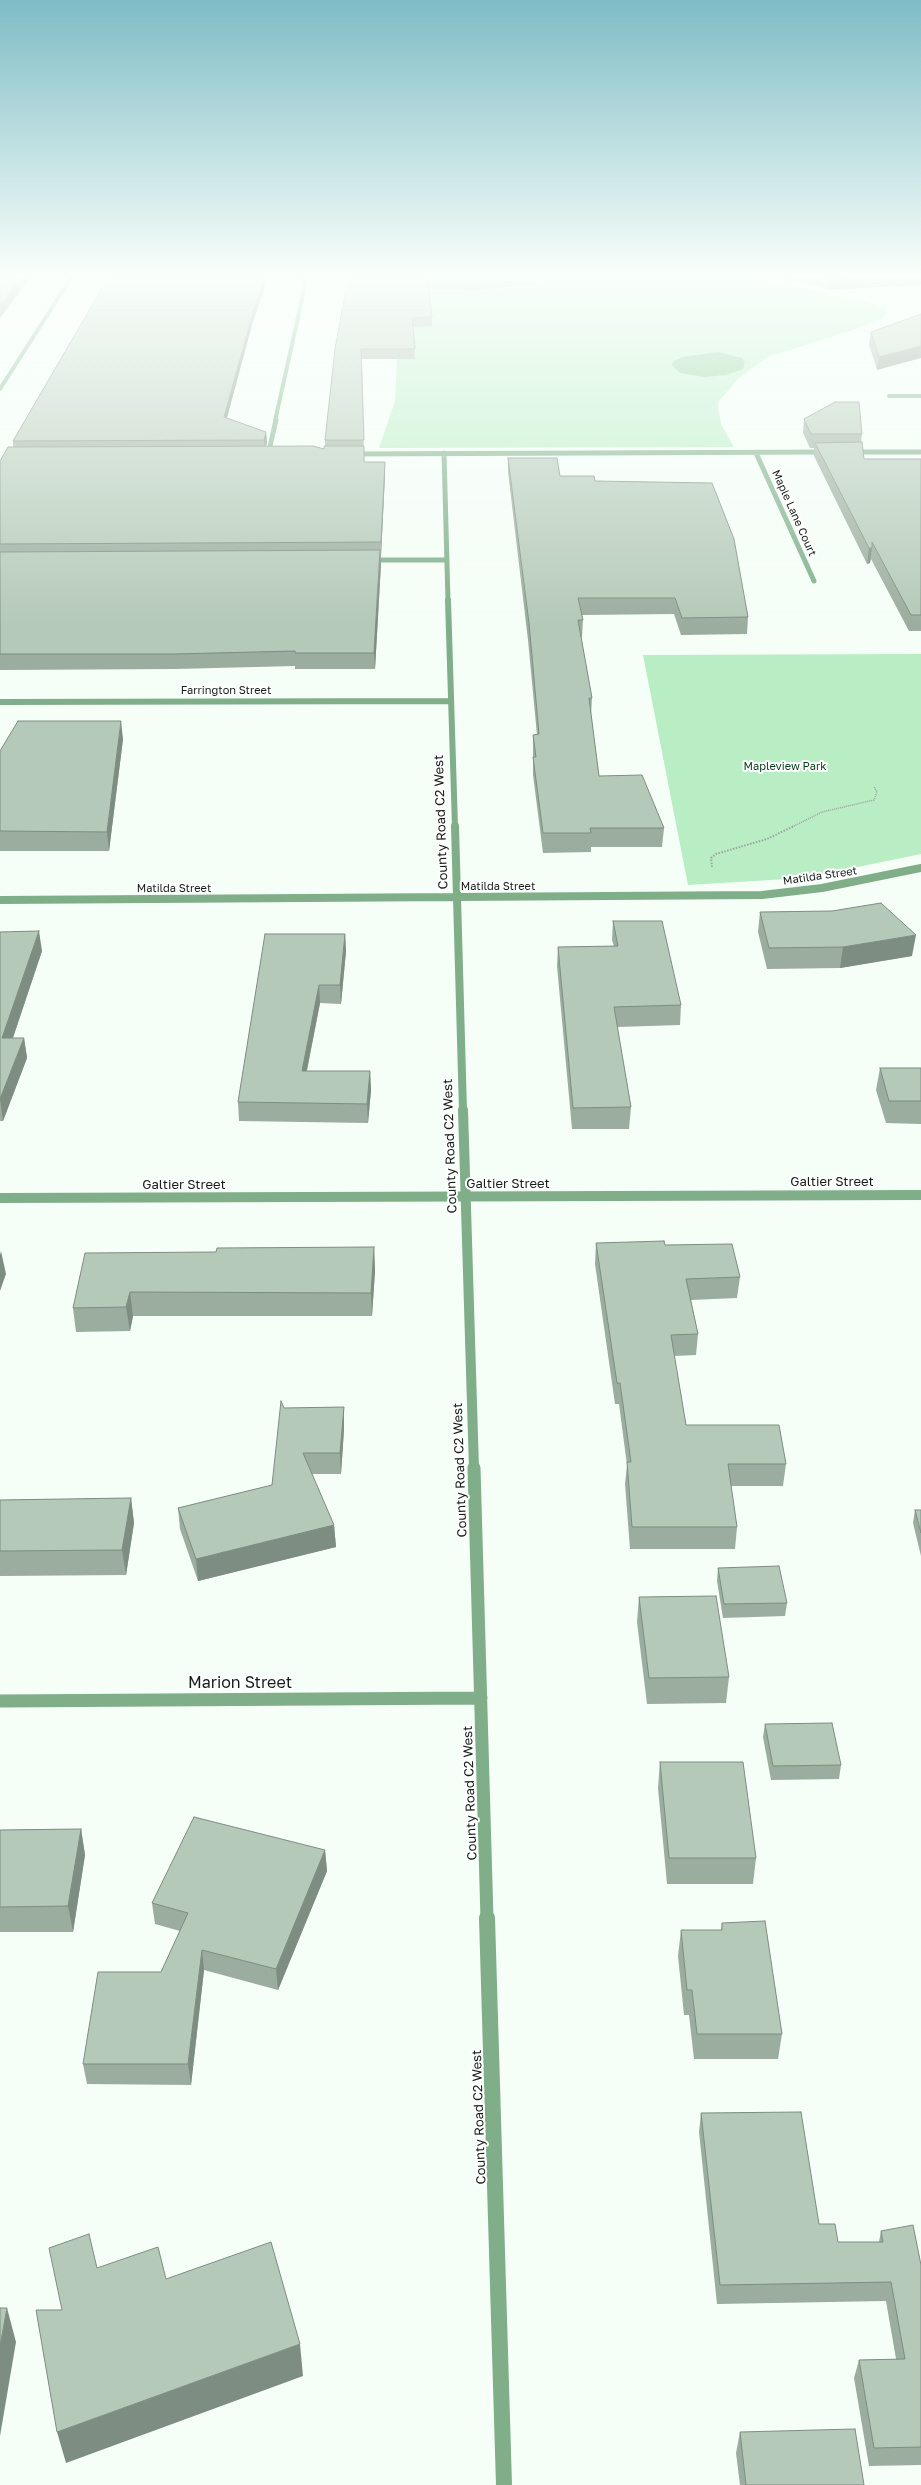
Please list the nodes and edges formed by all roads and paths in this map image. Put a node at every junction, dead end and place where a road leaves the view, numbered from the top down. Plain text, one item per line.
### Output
1 (281, 394) edge
2 (889, 396) dead end
3 (921, 396) edge
4 (834, 452) edge
5 (842, 452) edge
6 (921, 452) edge
7 (756, 453) junction
8 (344, 454) edge
9 (444, 454) junction
10 (268, 455) junction
11 (276, 455) edge
12 (261, 456) edge
13 (360, 560) edge
14 (447, 560) junction
15 (814, 581) dead end
16 (451, 701) junction
17 (0, 702) edge
18 (874, 787) dead end
19 (921, 868) edge
20 (719, 896) junction
21 (457, 898) junction
22 (0, 900) edge
23 (921, 1195) edge
24 (465, 1197) junction
25 (0, 1198) edge
26 (481, 1698) junction
27 (0, 1701) edge
28 (504, 2485) edge

1 - 10 street
2 - 3 street
4 - 7 street
5 - 6 street
7 - 9 street
7 - 15 street, Maple Lane Court
8 - 9 street
9 - 14 street, County Road C2 West
10 - 11 street
10 - 12 street
13 - 14 street
14 - 16 street, County Road C2 West
16 - 17 street, Farrington Street
16 - 21 street, County Road C2 West
18 - 20 path
19 - 20 street, Matilda Street
20 - 21 street, Matilda Street
21 - 22 street, Matilda Street
21 - 24 street, County Road C2 West
23 - 24 street, Galtier Street
24 - 25 street, Galtier Street
24 - 26 street, County Road C2 West
26 - 27 street, Marion Street
26 - 28 street, County Road C2 West

